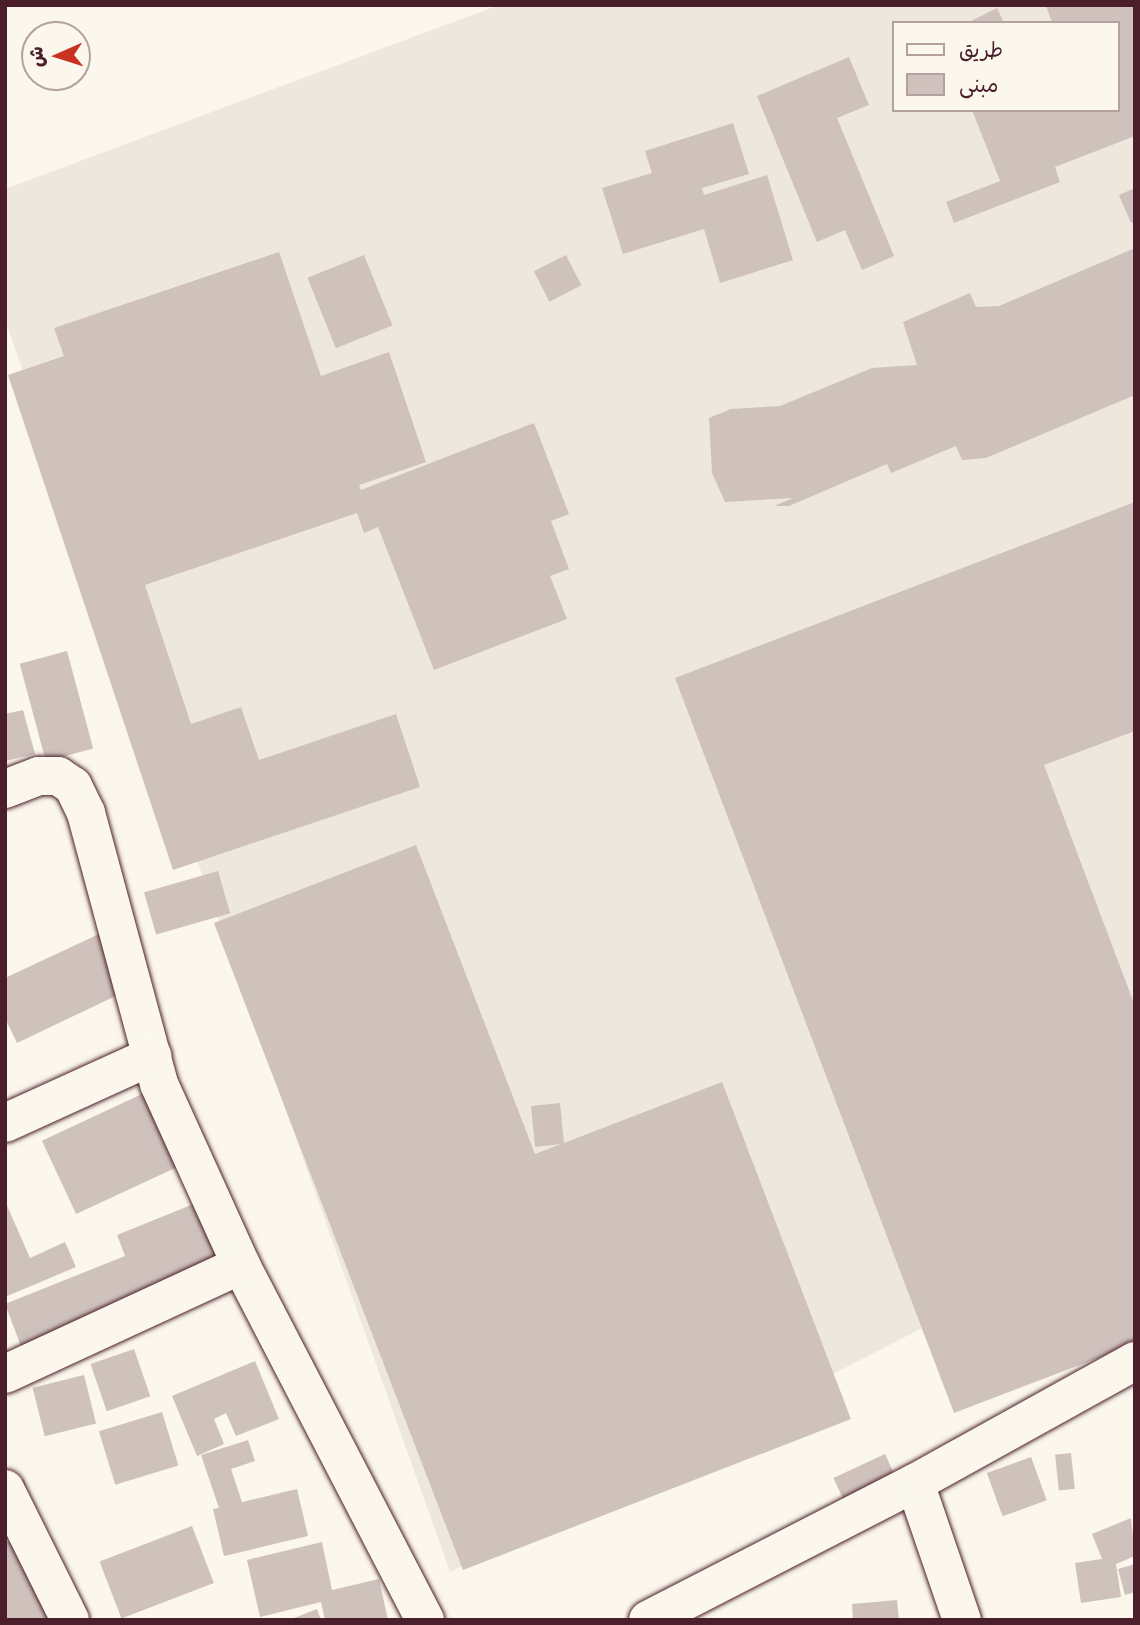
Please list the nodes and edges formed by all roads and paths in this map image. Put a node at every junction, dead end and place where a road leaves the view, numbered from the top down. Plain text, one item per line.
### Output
1 (5, 789) edge
2 (152, 1056) junction
3 (5, 1123) edge
4 (241, 1265) junction
5 (1135, 1361) edge
6 (5, 1374) edge
7 (915, 1483) junction
8 (5, 1489) edge
9 (70, 1620) edge
10 (425, 1620) edge
11 (648, 1620) edge
12 (962, 1620) edge

1 - 2 street
2 - 3 street
2 - 4 street
4 - 6 street
4 - 10 street
5 - 7 street
7 - 11 street
7 - 12 street
8 - 9 street

